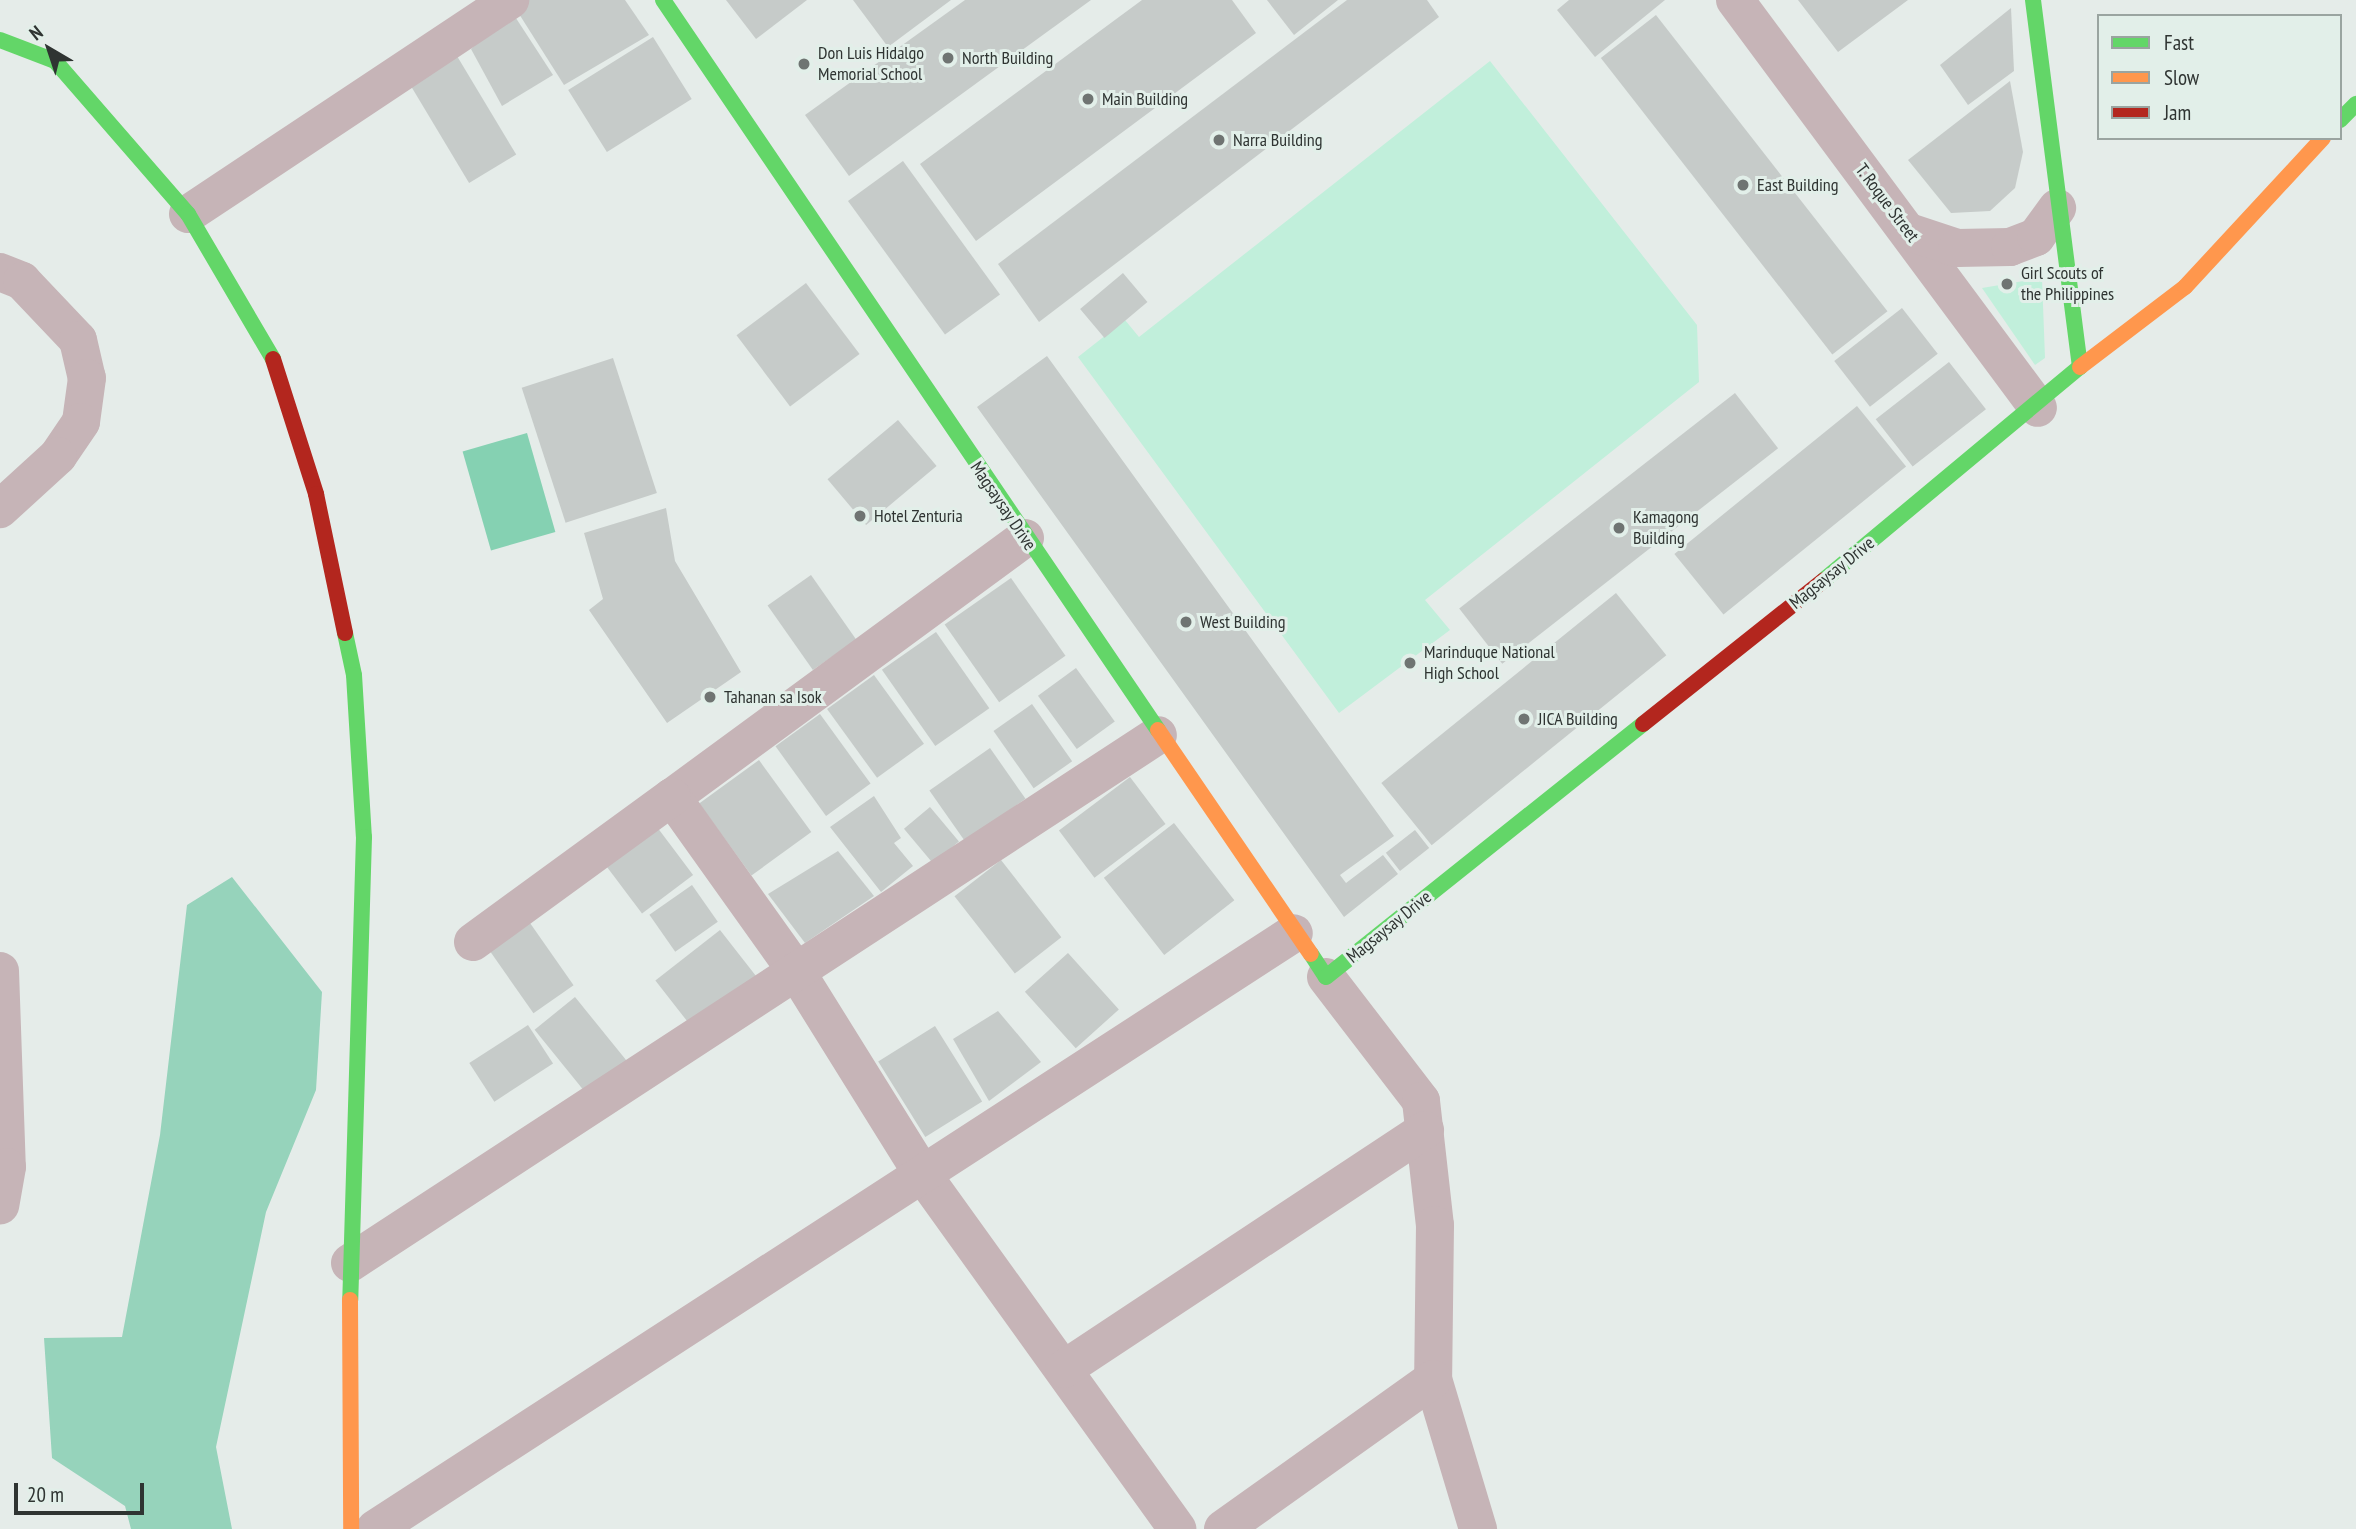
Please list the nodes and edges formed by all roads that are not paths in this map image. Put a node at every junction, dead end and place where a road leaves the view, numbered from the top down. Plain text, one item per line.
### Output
1 (510, 0) edge
2 (663, 0) edge
3 (1735, 0) edge
4 (2032, 0) edge
5 (0, 40) edge
6 (2356, 104) edge
7 (2342, 118) edge
8 (2321, 140) edge
9 (2057, 208) junction
10 (188, 214) junction
11 (1909, 232) junction
12 (0, 272) edge
13 (2080, 367) junction
14 (2038, 408) junction
15 (0, 509) edge
16 (1025, 538) junction
17 (1158, 735) junction
18 (672, 796) junction
19 (1294, 933) junction
20 (472, 942) dead end
21 (0, 971) edge
22 (796, 971) junction
23 (1326, 977) junction
24 (1425, 1130) junction
25 (4, 1167) edge
26 (923, 1175) junction
27 (0, 1205) edge
28 (350, 1264) junction
29 (1064, 1369) junction
30 (1433, 1379) junction
31 (351, 1529) edge
32 (375, 1529) edge
33 (1177, 1529) edge
34 (1223, 1529) edge
35 (1478, 1529) edge

1 - 10 street
2 - 16 main road, Magsaysay Drive
3 - 11 street, T. Roque Street
4 - 9 main road
5 - 10 main road
6 - 7 main road
8 - 13 main road, Magsaysay Drive
9 - 11 street
9 - 13 main road
10 - 28 main road
11 - 14 street, T. Roque Street
12 - 15 street
13 - 14 main road, Magsaysay Drive
14 - 23 main road, Magsaysay Drive
16 - 17 main road, Magsaysay Drive
16 - 18 street
17 - 19 main road, Magsaysay Drive
17 - 22 street
18 - 20 street
18 - 22 street
19 - 23 main road, Magsaysay Drive
19 - 26 street
21 - 25 street
22 - 26 street
22 - 28 street
23 - 24 street
24 - 29 street
24 - 30 street
25 - 27 street
26 - 29 street
26 - 32 street
28 - 31 main road
29 - 33 street
30 - 34 street
30 - 35 street

